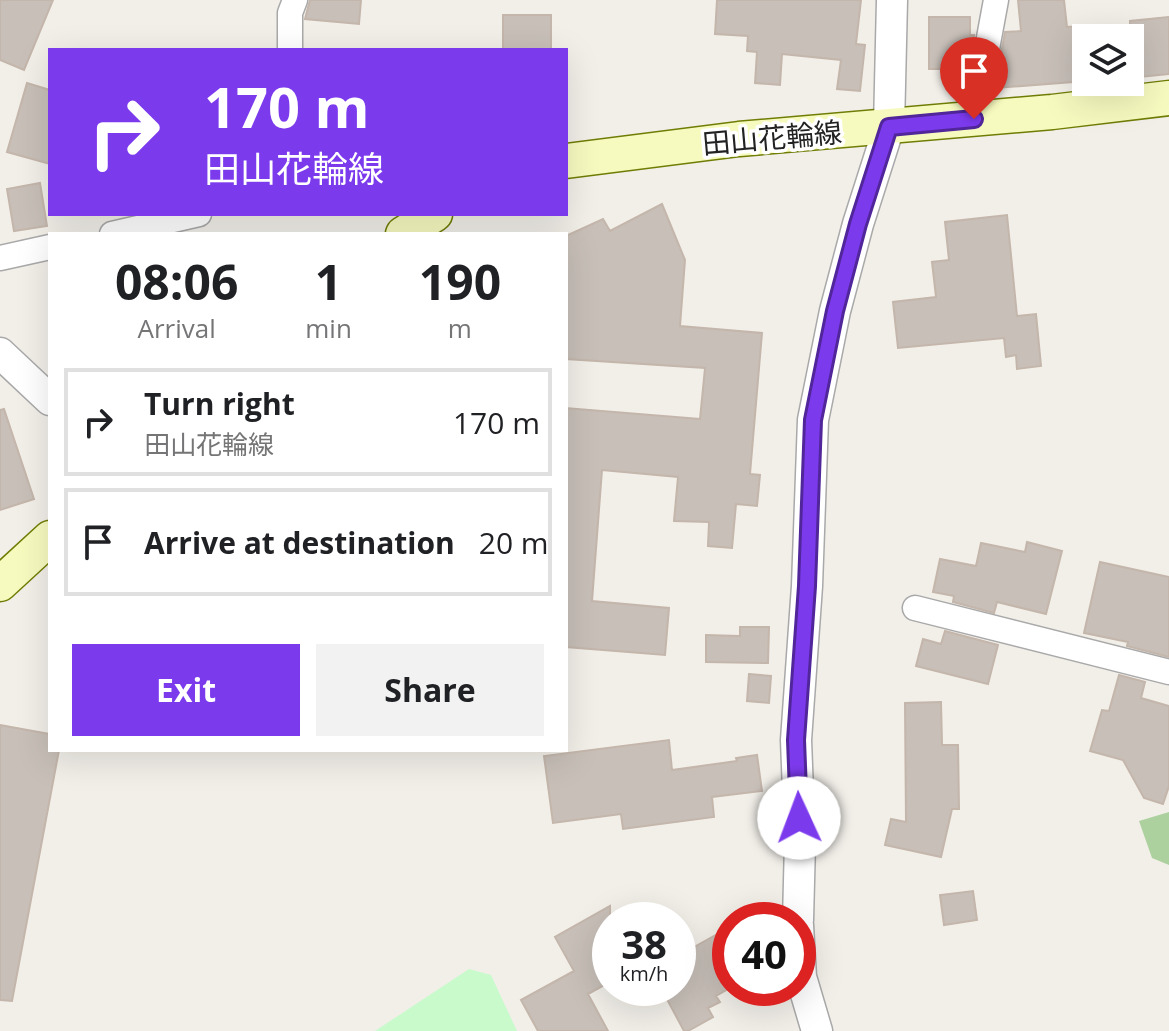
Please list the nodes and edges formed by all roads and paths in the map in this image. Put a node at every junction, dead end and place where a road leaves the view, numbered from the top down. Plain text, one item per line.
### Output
1 (295, 0) edge
2 (892, 0) edge
3 (996, 0) edge
4 (290, 48) edge
5 (1169, 98) edge
6 (974, 119) junction
7 (889, 127) junction
8 (568, 161) edge
9 (190, 216) edge
10 (432, 216) edge
11 (121, 232) edge
12 (406, 232) edge
13 (48, 247) edge
14 (0, 258) edge
15 (0, 353) edge
16 (48, 398) edge
17 (48, 540) edge
18 (0, 584) edge
19 (915, 608) dead end
20 (1169, 672) edge
21 (799, 902) edge
22 (810, 1006) edge
23 (817, 1031) edge

1 - 4 street
2 - 7 street
3 - 6 street
5 - 6 main road, 田山花輪線
6 - 7 main road, 田山花輪線
7 - 8 main road, 田山花輪線
7 - 21 street
9 - 11 street
10 - 12 main road
13 - 14 street
15 - 16 street
17 - 18 main road
19 - 20 street
22 - 23 street

